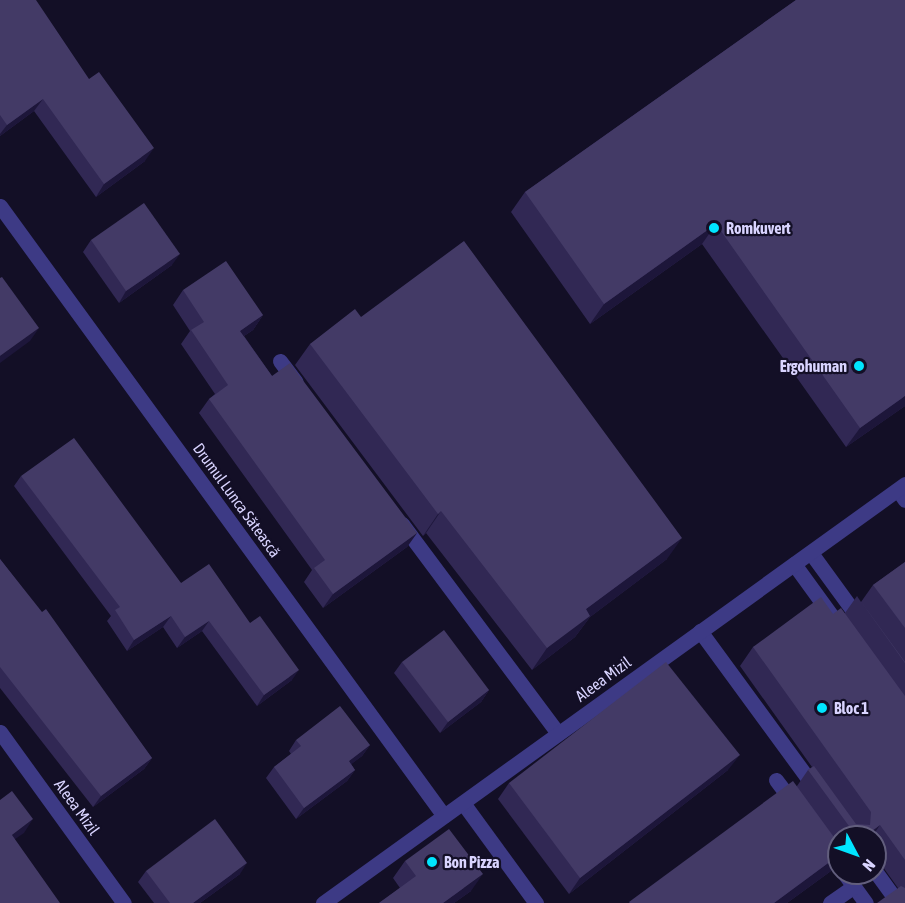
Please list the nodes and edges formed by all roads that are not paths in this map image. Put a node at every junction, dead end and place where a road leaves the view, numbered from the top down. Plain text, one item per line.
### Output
1 (0, 206) edge
2 (279, 361) dead end
3 (308, 398) edge
4 (903, 491) edge
5 (392, 511) edge
6 (811, 553) junction
7 (794, 564) junction
8 (843, 631) edge
9 (700, 632) junction
10 (871, 636) dead end
11 (0, 732) edge
12 (558, 734) junction
13 (776, 780) dead end
14 (462, 803) junction
15 (830, 809) edge
16 (444, 816) junction
17 (804, 818) edge
18 (885, 885) edge
19 (854, 886) joint
20 (124, 903) edge
21 (323, 903) edge
22 (537, 903) edge
23 (830, 903) edge
24 (866, 903) edge
25 (898, 903) edge

1 - 16 street, Drumul Lunca Sătească
2 - 3 street
4 - 6 street, Aleea Mizil
5 - 12 street
6 - 7 street, Aleea Mizil
6 - 10 street
7 - 8 street
7 - 9 street, Aleea Mizil
9 - 12 street, Aleea Mizil
9 - 15 street
11 - 20 street, Aleea Mizil
12 - 14 street, Aleea Mizil
13 - 17 street
14 - 16 street, Aleea Mizil
14 - 22 street
16 - 21 street, Aleea Mizil
18 - 25 street
19 - 23 street
19 - 24 street

